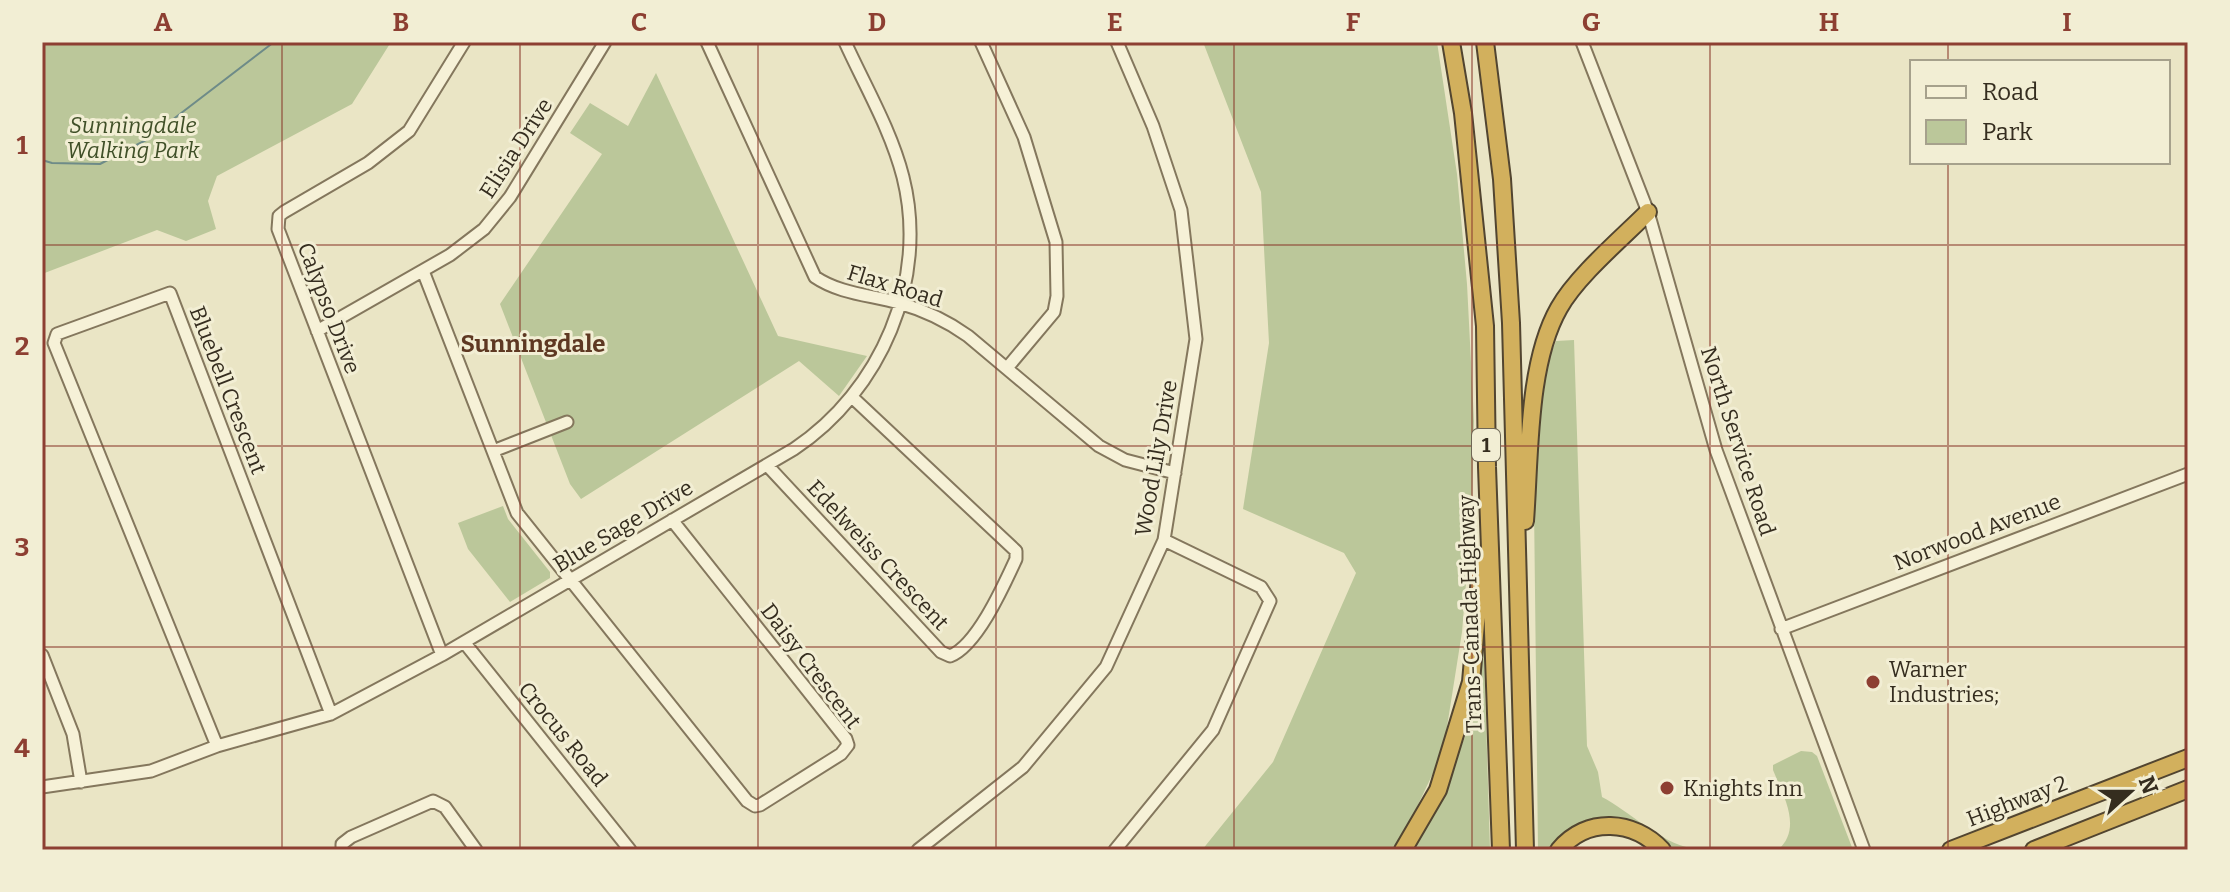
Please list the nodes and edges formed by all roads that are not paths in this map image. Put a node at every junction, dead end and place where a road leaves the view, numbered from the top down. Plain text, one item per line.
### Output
1 (464, 42) edge
2 (605, 42) edge
3 (707, 42) edge
4 (845, 42) edge
5 (981, 42) edge
6 (1117, 42) edge
7 (1451, 42) edge
8 (1485, 42) edge
9 (1582, 42) edge
10 (1648, 212) junction
11 (423, 271) junction
12 (901, 304) junction
13 (317, 331) junction
14 (1007, 368) junction
15 (852, 397) junction
16 (567, 422) dead end
17 (493, 451) junction
18 (767, 465) junction
19 (1487, 467) junction
20 (1175, 473) junction
21 (2188, 474) edge
22 (672, 520) junction
23 (1164, 540) junction
24 (570, 581) junction
25 (1518, 610) junction
26 (1781, 629) junction
27 (464, 642) junction
28 (42, 655) edge
29 (442, 655) junction
30 (331, 714) junction
31 (217, 746) junction
32 (2188, 758) edge
33 (81, 782) junction
34 (42, 787) edge
35 (2188, 789) edge
36 (2167, 798) junction
37 (924, 848) edge
38 (342, 850) edge
39 (476, 850) edge
40 (630, 850) edge
41 (1115, 850) edge
42 (1403, 850) edge
43 (1501, 850) edge
44 (1525, 850) edge
45 (1559, 850) edge
46 (1662, 850) edge
47 (1864, 850) edge
48 (1951, 850) edge
49 (2034, 850) edge
50 (2058, 850) edge

1 - 13 street, Calypso Drive
2 - 11 street, Elisia Drive
3 - 12 street, Flax Road
4 - 12 street, Blue Sage Drive
5 - 14 street
6 - 20 street, Wood Lily Drive
7 - 19 highway, Trans-Canada Highway / 1
8 - 25 highway, 1
9 - 10 street, North Service Road
10 - 25 highway
10 - 26 street, North Service Road
11 - 13 street, Elisia Drive
11 - 17 street
12 - 14 street, Flax Road
12 - 15 street, Blue Sage Drive
13 - 29 street, Calypso Drive
14 - 20 street, Flax Road
15 - 18 street, Blue Sage Drive
15 - 18 street, Edelweiss Crescent
16 - 17 street
17 - 24 street
18 - 22 street, Blue Sage Drive
19 - 42 highway
19 - 43 highway, Trans-Canada Highway / 1
20 - 23 street, Wood Lily Drive
21 - 26 street, Norwood Avenue
22 - 24 street, Blue Sage Drive
22 - 24 street, Daisy Crescent
23 - 37 street, Wood Lily Drive
23 - 41 street
24 - 27 street, Blue Sage Drive
25 - 44 highway, 1
26 - 47 street, North Service Road
27 - 29 street, Blue Sage Drive
27 - 40 street, Crocus Road
28 - 33 street
29 - 30 street, Blue Sage Drive
30 - 31 street, Blue Sage Drive
30 - 31 street, Bluebell Crescent
31 - 33 street, Blue Sage Drive
32 - 48 highway, Highway 2
33 - 34 street, Blue Sage Drive
35 - 36 highway
36 - 49 highway
36 - 50 highway
38 - 39 street
45 - 46 highway

